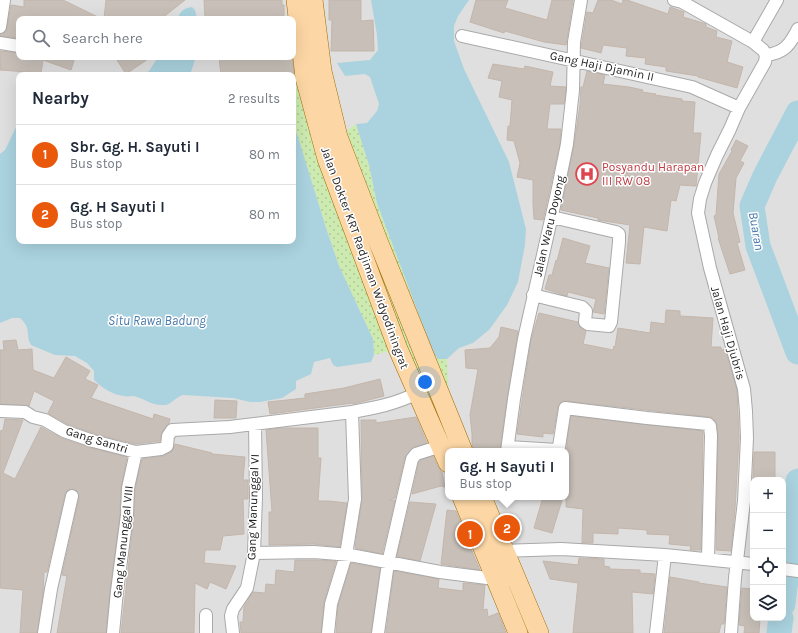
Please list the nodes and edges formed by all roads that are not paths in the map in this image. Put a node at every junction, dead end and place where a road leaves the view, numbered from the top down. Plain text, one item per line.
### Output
1 (4, 0) edge
2 (296, 0) edge
3 (313, 0) edge
4 (581, 0) edge
5 (776, 0) edge
6 (680, 1) edge
7 (0, 27) edge
8 (798, 29) edge
9 (462, 36) dead end
10 (753, 42) junction
11 (0, 43) edge
12 (16, 46) edge
13 (765, 52) junction
14 (573, 60) junction
15 (739, 108) junction
16 (552, 217) junction
17 (533, 295) junction
18 (417, 393) junction
19 (0, 411) edge
20 (352, 412) junction
21 (255, 424) junction
22 (462, 448) edge
23 (507, 448) edge
24 (558, 448) edge
25 (136, 452) junction
26 (445, 454) edge
27 (72, 496) dead end
28 (463, 500) edge
29 (487, 500) edge
30 (504, 551) junction
31 (254, 553) junction
32 (346, 555) junction
33 (665, 555) junction
34 (708, 560) junction
35 (737, 562) junction
36 (388, 563) junction
37 (750, 564) edge
38 (786, 569) edge
39 (798, 571) edge
40 (495, 579) junction
41 (206, 615) dead end
42 (44, 633) edge
43 (113, 633) edge
44 (206, 633) edge
45 (233, 633) edge
46 (328, 633) edge
47 (378, 633) edge
48 (518, 633) edge
49 (539, 633) edge
50 (656, 633) edge
51 (731, 633) edge

1 - 7 street
2 - 18 main road, Jalan Dokter KRT Radjiman Widyodiningrat
3 - 22 main road, Jalan Dokter KRT Radjiman Widyodiningrat
4 - 14 street, Jalan Waru Doyong
5 - 10 street
6 - 10 street
8 - 13 street
9 - 14 street, Gang Haji Djamin II
10 - 13 street
11 - 12 street
13 - 15 street, Jalan Haji Djubris
14 - 15 street, Gang Haji Djamin II
14 - 16 street, Jalan Waru Doyong
15 - 35 street, Jalan Haji Djubris
16 - 17 street, Jalan Waru Doyong
16 - 17 street
17 - 23 street, Jalan Waru Doyong
18 - 20 street
18 - 26 main road, Jalan Dokter KRT Radjiman Widyodiningrat
19 - 25 street, Gang Santri
20 - 21 street
20 - 32 street
21 - 25 street, Gang Santri
21 - 31 street, Gang Manunggal VI
24 - 34 street
25 - 43 street, Gang Manunggal VIII
26 - 36 street
27 - 42 street
28 - 40 main road
29 - 30 main road
30 - 33 street
30 - 49 main road
31 - 32 street
31 - 45 street, Gang Manunggal VI
32 - 36 street
32 - 46 street
33 - 34 street
33 - 50 street
34 - 35 street
35 - 37 street
35 - 51 street, Jalan Haji Djubris
36 - 40 street
36 - 47 street
38 - 39 street
40 - 48 main road
41 - 44 street

